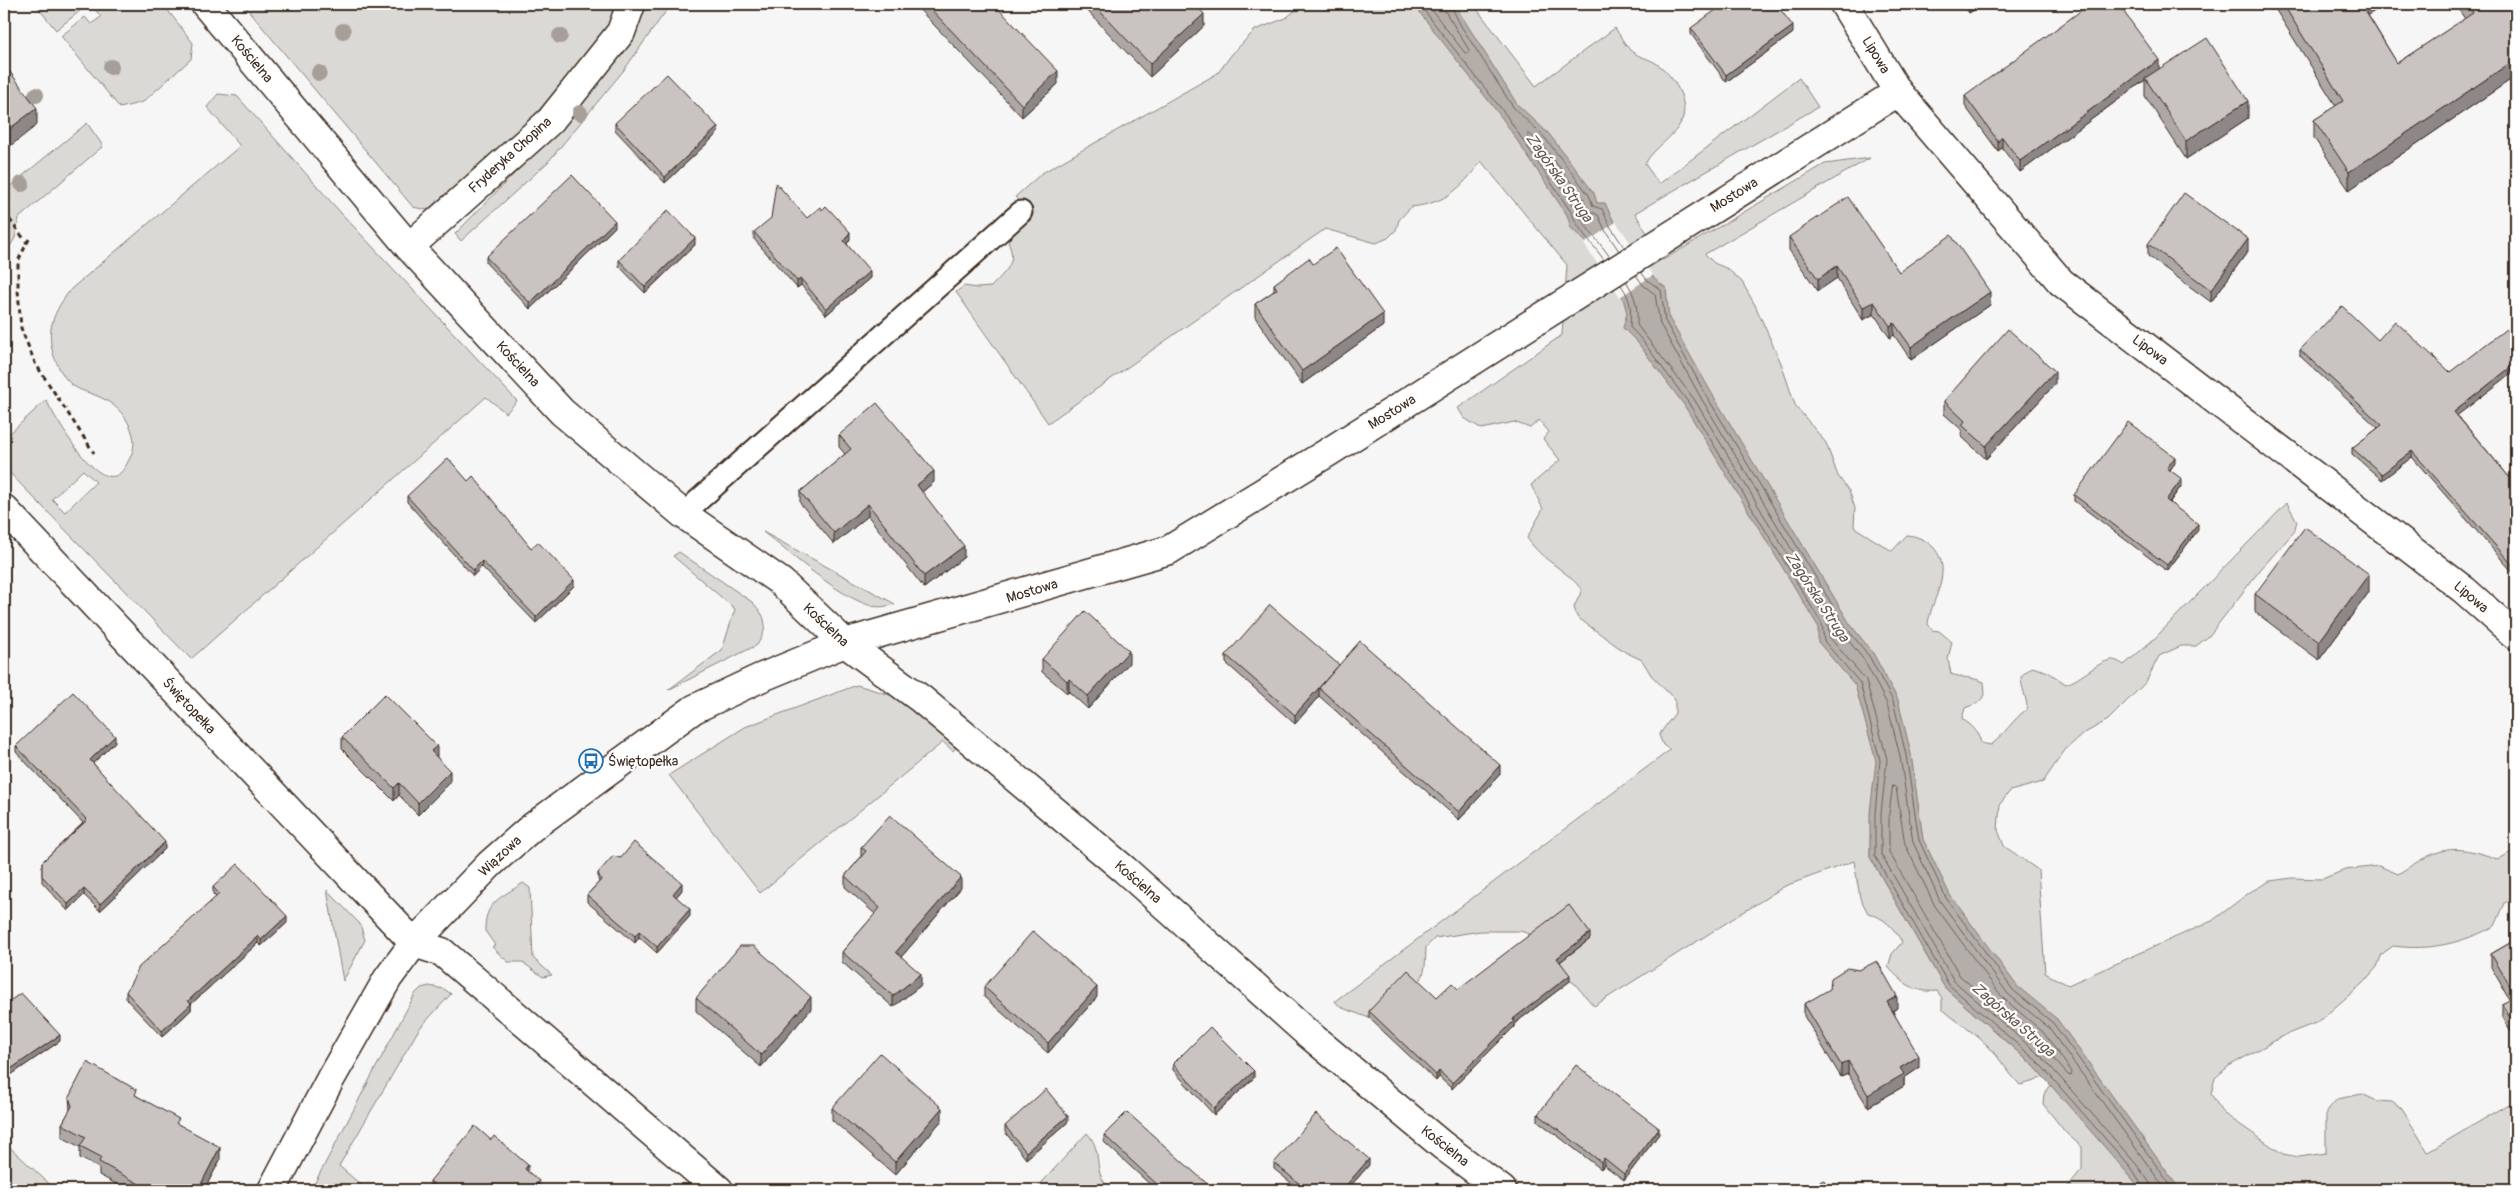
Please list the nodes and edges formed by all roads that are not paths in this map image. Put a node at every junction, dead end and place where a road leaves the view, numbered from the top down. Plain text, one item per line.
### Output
1 (205, 4) edge
2 (631, 4) edge
3 (1844, 4) edge
4 (1898, 92) junction
5 (1021, 212) dead end
6 (409, 247) junction
7 (4, 509) edge
8 (683, 514) junction
9 (2516, 636) edge
10 (845, 643) junction
11 (414, 943) junction
12 (272, 1190) edge
13 (718, 1190) edge
14 (1502, 1190) edge

1 - 6 street, Kościelna
2 - 6 street, Fryderyka Chopina
3 - 4 street, Lipowa
4 - 9 street, Lipowa
4 - 10 street, Mostowa
5 - 8 lane
6 - 8 street, Kościelna
7 - 11 street, Świętopełka
8 - 10 street, Kościelna
10 - 11 street, Wiązowa
10 - 14 street, Kościelna
11 - 12 street, Wiązowa
11 - 13 street, Świętopełka

